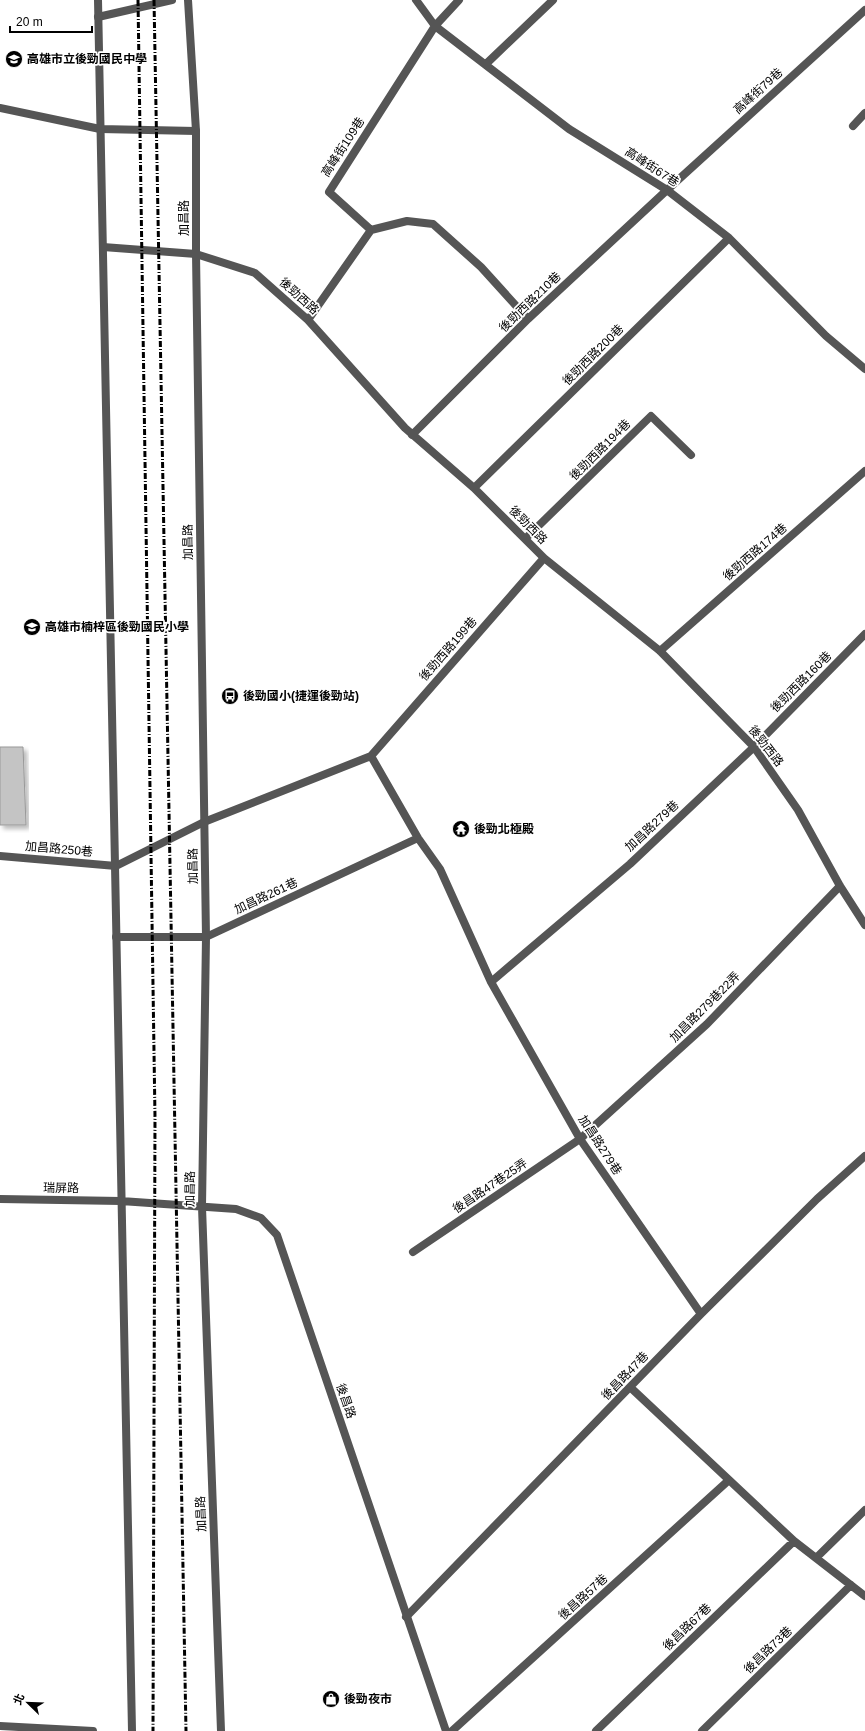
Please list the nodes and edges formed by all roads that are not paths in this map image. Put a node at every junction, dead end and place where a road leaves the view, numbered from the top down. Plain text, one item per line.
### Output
1 (98, 0) edge
2 (172, 0) edge
3 (188, 0) edge
4 (416, 0) edge
5 (459, 0) edge
6 (553, 0) edge
7 (865, 10) edge
8 (98, 17) junction
9 (435, 26) junction
10 (486, 64) junction
11 (0, 108) edge
12 (865, 112) edge
13 (853, 126) dead end
14 (100, 129) junction
15 (196, 131) junction
16 (667, 190) junction
17 (371, 230) junction
18 (729, 238) junction
19 (103, 247) junction
20 (196, 254) junction
21 (528, 319) junction
22 (308, 320) junction
23 (865, 368) edge
24 (412, 435) junction
25 (691, 454) dead end
26 (865, 471) edge
27 (474, 488) junction
28 (525, 539) junction
29 (544, 558) junction
30 (865, 634) edge
31 (660, 651) junction
32 (754, 746) junction
33 (371, 756) junction
34 (204, 822) junction
35 (418, 838) junction
36 (0, 856) edge
37 (116, 866) junction
38 (840, 886) junction
39 (865, 925) edge
40 (116, 937) junction
41 (206, 937) junction
42 (491, 982) junction
43 (580, 1139) junction
44 (865, 1156) edge
45 (0, 1199) edge
46 (121, 1201) junction
47 (202, 1207) junction
48 (413, 1252) dead end
49 (701, 1314) junction
50 (630, 1387) junction
51 (729, 1480) junction
52 (865, 1510) edge
53 (794, 1541) junction
54 (816, 1558) junction
55 (851, 1586) junction
56 (865, 1596) edge
57 (406, 1617) junction
58 (0, 1726) edge
59 (93, 1731) edge
60 (132, 1731) edge
61 (221, 1731) edge
62 (446, 1731) edge
63 (452, 1731) edge
64 (596, 1731) edge
65 (702, 1731) edge

1 - 8 street
2 - 8 street
3 - 15 street, 加昌路
4 - 9 street, 高峰街67巷
5 - 9 street, 高峰街109巷
6 - 10 street
7 - 16 street, 高峰街79巷
8 - 14 street
9 - 10 street, 高峰街67巷
9 - 17 street, 高峰街109巷
10 - 16 street, 高峰街67巷
11 - 14 street
12 - 13 street
14 - 15 street
14 - 19 street
15 - 20 street, 加昌路
16 - 18 street, 高峰街67巷
16 - 21 street, 後勁西路210巷
17 - 21 street
17 - 22 street
18 - 23 street, 高峰街67巷
18 - 27 street, 後勁西路200巷
19 - 20 street, 後勁西路
19 - 37 street
20 - 22 street, 後勁西路
20 - 34 street, 加昌路
21 - 24 street, 後勁西路210巷
22 - 24 street, 後勁西路
24 - 27 street, 後勁西路
25 - 28 street, 後勁西路194巷
26 - 31 street, 後勁西路174巷
27 - 28 street, 後勁西路
28 - 29 street, 後勁西路
29 - 31 street, 後勁西路
29 - 33 street, 後勁西路199巷
30 - 32 street, 後勁西路160巷
31 - 32 street, 後勁西路
32 - 38 street, 後勁西路
32 - 42 street, 加昌路279巷
33 - 34 street
33 - 35 street, 加昌路279巷
34 - 37 street
34 - 41 street, 加昌路
35 - 41 street, 加昌路261巷
35 - 42 street, 加昌路279巷
36 - 37 street, 加昌路250巷
37 - 40 street
38 - 39 street, 後勁西路
38 - 43 street, 加昌路279巷22弄
40 - 41 street, 加昌路261巷
40 - 46 street
41 - 47 street, 加昌路
42 - 43 street, 加昌路279巷
43 - 48 street, 後昌路47巷25弄
43 - 49 street, 加昌路279巷
44 - 49 street, 後昌路47巷
45 - 46 street, 瑞屏路
46 - 47 street, 後昌路
46 - 60 street
47 - 57 street, 後昌路
47 - 61 street, 加昌路
49 - 50 street, 後昌路47巷
50 - 51 street
50 - 57 street, 後昌路47巷
51 - 53 street
51 - 63 street, 後昌路57巷
52 - 54 street
53 - 54 street
53 - 64 street, 後昌路67巷
54 - 55 street
55 - 56 street
55 - 65 street, 後昌路73巷
57 - 62 street, 後昌路
58 - 59 street

